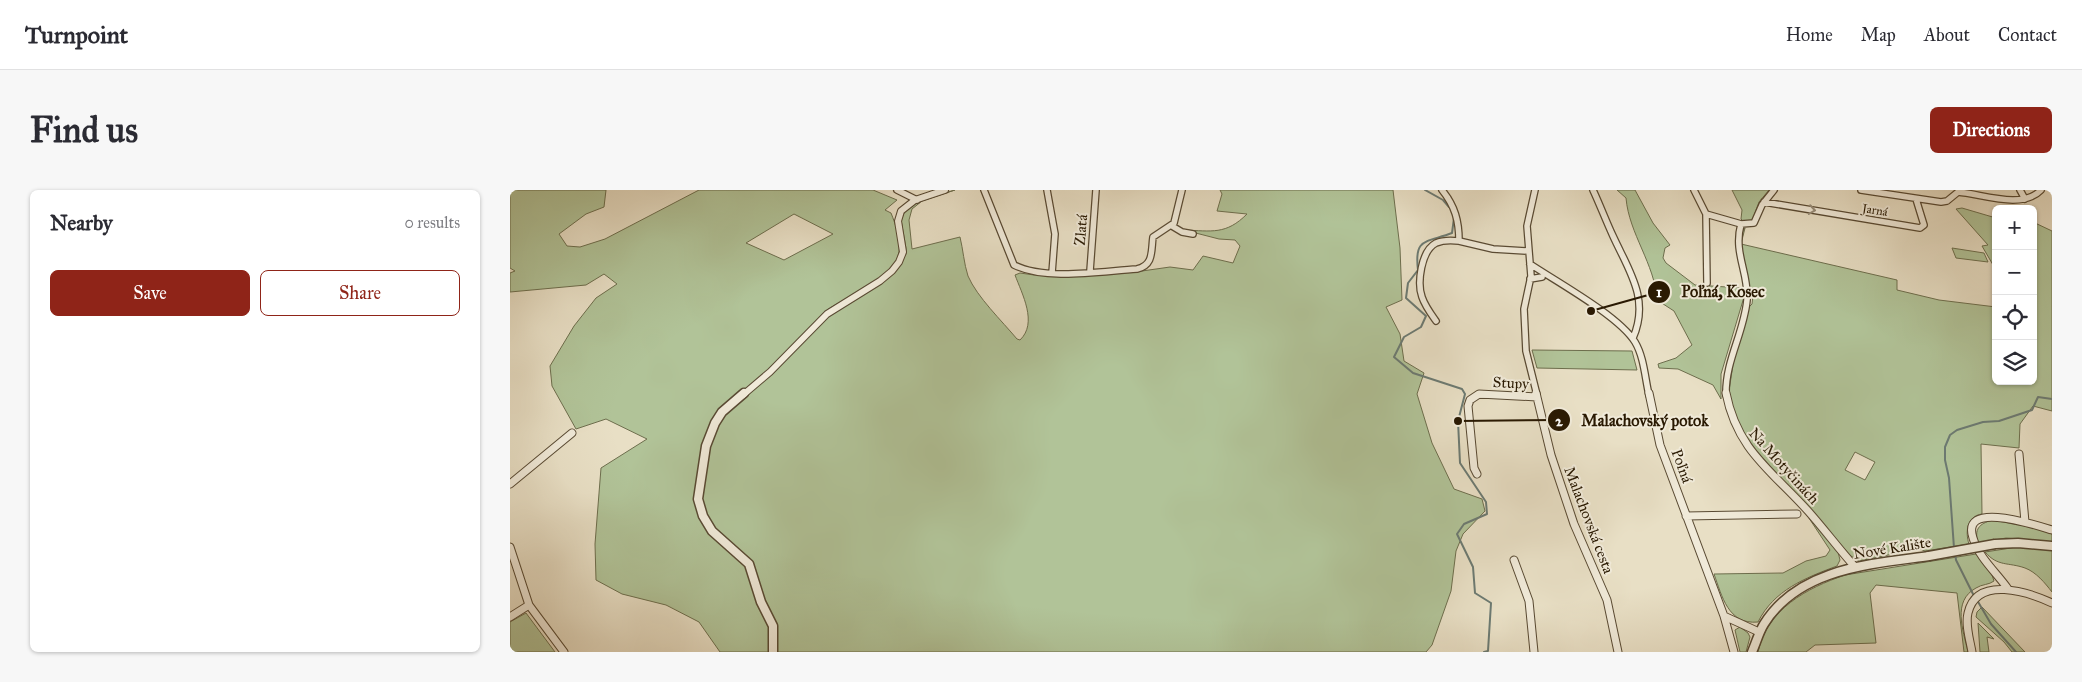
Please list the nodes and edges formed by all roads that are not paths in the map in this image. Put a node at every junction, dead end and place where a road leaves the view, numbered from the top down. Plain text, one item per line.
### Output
1 (897, 190) edge
2 (945, 190) edge
3 (984, 190) edge
4 (1047, 190) edge
5 (1096, 190) edge
6 (1182, 190) edge
7 (1442, 190) edge
8 (1535, 190) edge
9 (1593, 190) edge
10 (1694, 190) edge
11 (1774, 190) edge
12 (1861, 190) edge
13 (2020, 190) edge
14 (2041, 190) edge
15 (1916, 199) junction
16 (2025, 199) junction
17 (917, 200) junction
18 (1764, 202) junction
19 (1706, 214) junction
20 (1741, 224) junction
21 (1172, 226) junction
22 (1193, 234) dead end
23 (1459, 241) junction
24 (1528, 251) junction
25 (1530, 266) junction
26 (1090, 271) junction
27 (1052, 272) junction
28 (1536, 275) junction
29 (1555, 280) joint
30 (1707, 283) dead end
31 (1567, 287) joint
32 (1436, 321) dead end
33 (1633, 338) junction
34 (1537, 397) junction
35 (572, 433) dead end
36 (2019, 454) dead end
37 (1477, 474) dead end
38 (510, 484) edge
39 (1797, 514) dead end
40 (1686, 516) junction
41 (2025, 522) junction
42 (2052, 530) edge
43 (2052, 546) edge
44 (510, 548) edge
45 (1514, 560) dead end
46 (1854, 568) junction
47 (2008, 589) junction
48 (2052, 603) edge
49 (529, 605) junction
50 (1724, 616) junction
51 (510, 617) edge
52 (1759, 632) junction
53 (564, 652) edge
54 (773, 652) edge
55 (1534, 652) edge
56 (1618, 652) edge
57 (1734, 652) edge
58 (1752, 652) edge
59 (1972, 652) edge

1 - 17 street
2 - 17 street
3 - 27 street
4 - 27 street
5 - 26 street, Zlatá
6 - 21 street
7 - 23 street
8 - 24 street, Malachovská cesta
9 - 33 street
10 - 19 street
11 - 18 street
12 - 15 street
13 - 16 street
14 - 16 street
15 - 16 street
18 -> 15 street, Jarná
17 - 54 street
18 - 20 street
19 - 20 street
19 - 30 street
20 - 46 street, Na Motyčinách
21 - 22 street
21 - 26 street
23 - 24 street
23 - 32 street
24 - 25 street, Malachovská cesta
25 - 28 street, Malachovská cesta
25 - 28 street
26 - 27 street
28 - 29 street
28 - 34 street, Malachovská cesta
29 - 31 street
31 - 33 street, Poľná
33 - 40 street, Poľná
34 - 37 street, Stupy
34 - 56 street, Malachovská cesta
35 - 38 street
36 - 41 street
39 - 40 street
40 - 50 street, Poľná
41 - 42 street
41 - 47 street
43 - 46 street, Nové Kalište, bridge
44 - 49 street
45 - 55 street
46 - 52 street, Nové Kalište
47 - 48 street
47 - 59 street
49 - 51 street
49 - 53 street
50 - 52 street
50 - 57 street, Poľná
52 - 58 street, Nové Kalište

